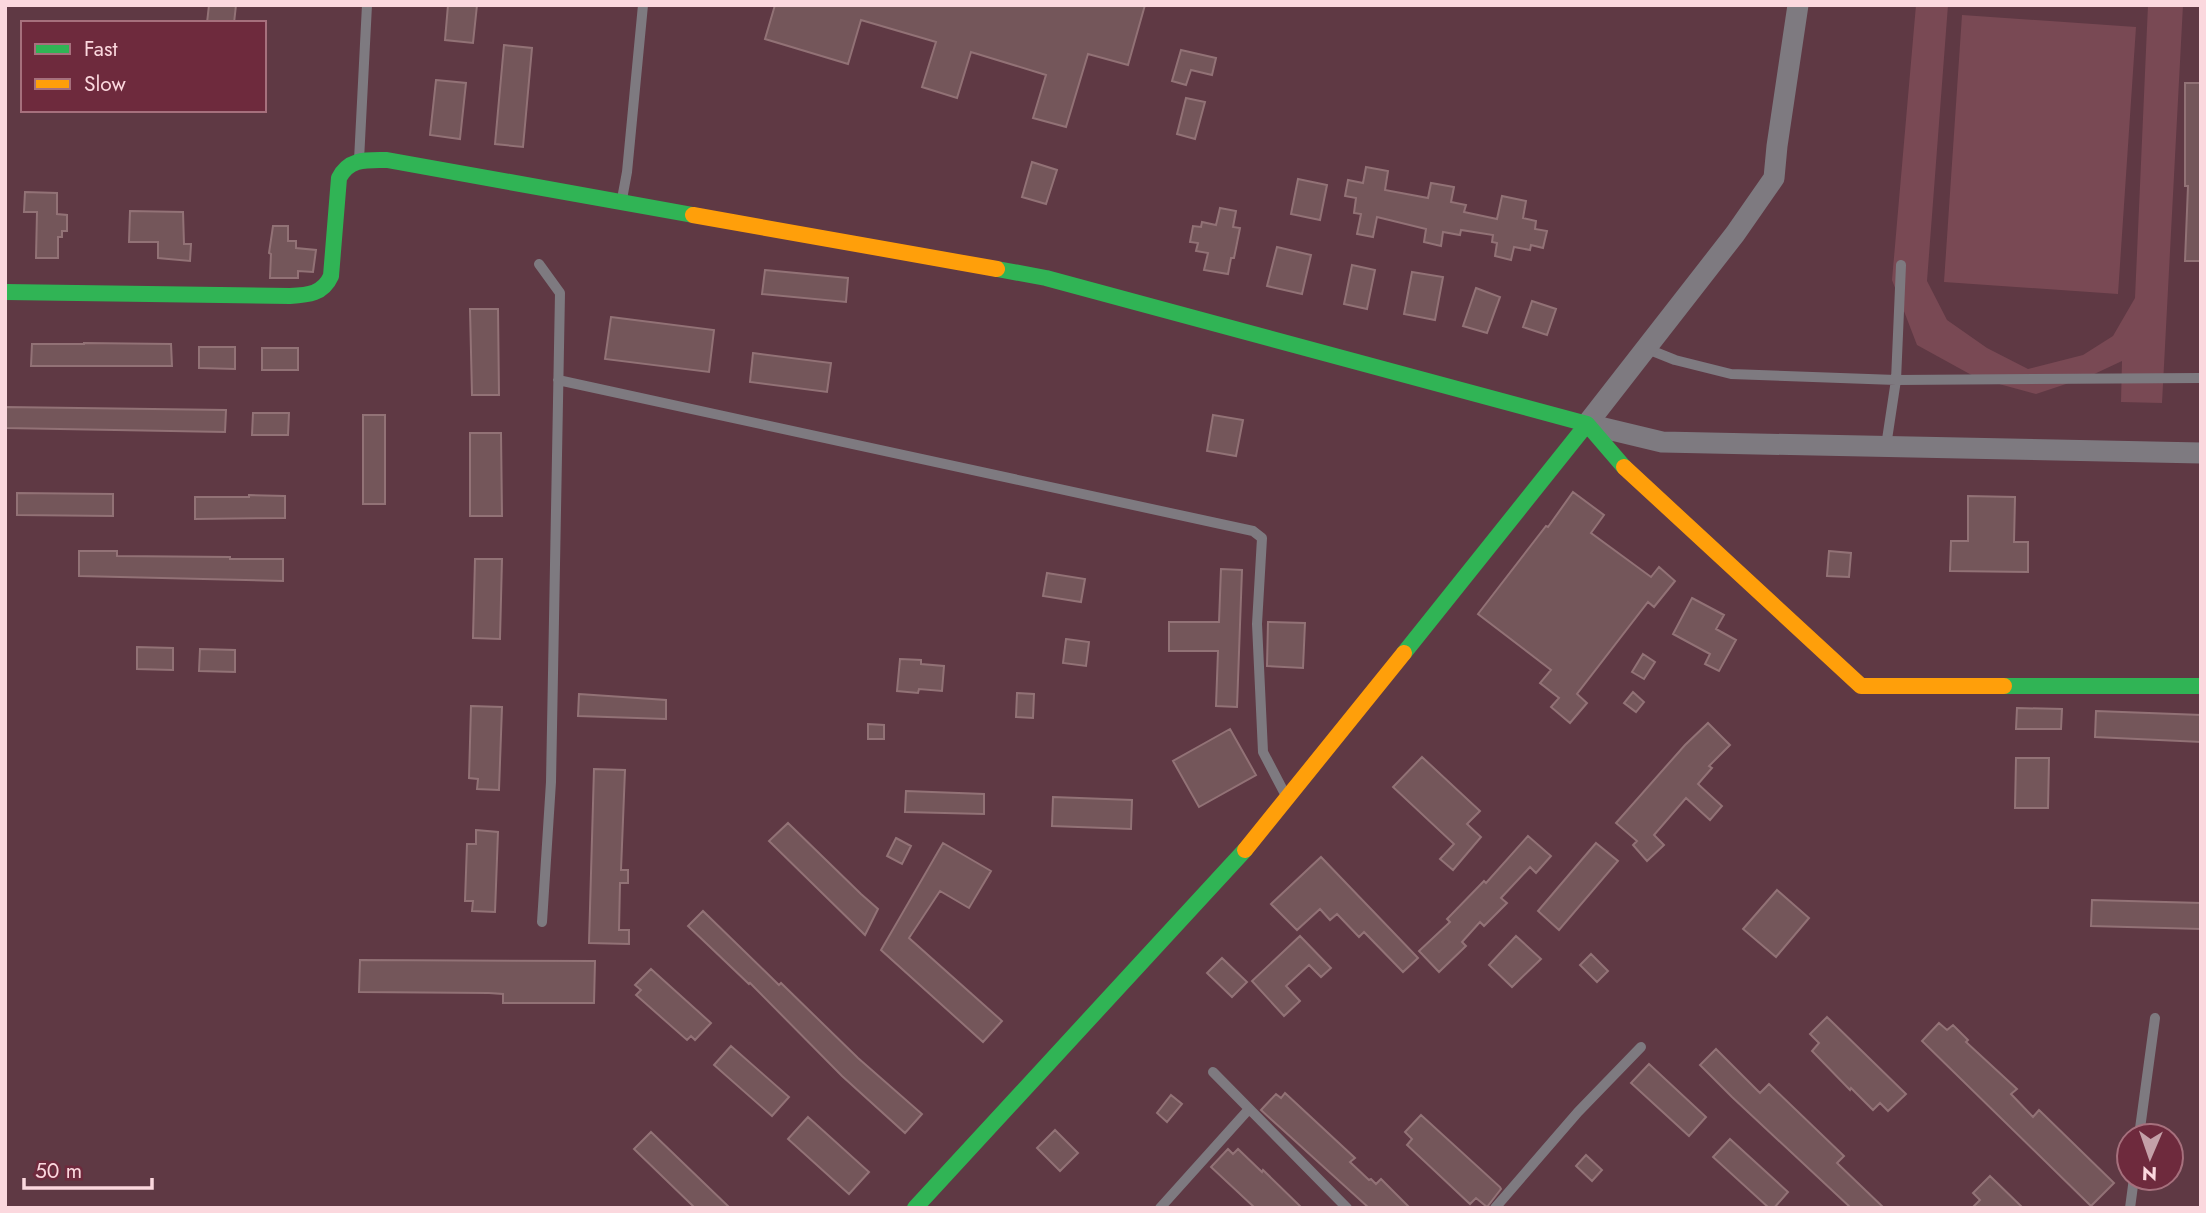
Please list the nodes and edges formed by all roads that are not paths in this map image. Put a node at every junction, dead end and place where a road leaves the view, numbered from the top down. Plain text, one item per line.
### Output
1 (367, 5) edge
2 (643, 5) edge
3 (1798, 5) edge
4 (359, 160) junction
5 (621, 202) junction
6 (538, 264) dead end
7 (1901, 265) dead end
8 (5, 292) edge
9 (1645, 348) junction
10 (2201, 378) edge
11 (558, 380) junction
12 (1896, 380) junction
13 (1587, 424) junction
14 (1886, 446) junction
15 (2201, 453) edge
16 (2201, 685) edge
17 (1287, 798) junction
18 (542, 922) dead end
19 (2155, 1018) dead end
20 (1641, 1047) dead end
21 (1213, 1072) dead end
22 (1250, 1110) junction
23 (2141, 1122) edge
24 (915, 1208) edge
25 (1160, 1208) edge
26 (1347, 1208) edge
27 (1495, 1208) edge

1 - 4 lane
2 - 5 lane
3 - 9 street
4 - 5 street
4 - 8 street
5 - 13 street
6 - 11 lane
7 - 12 lane
9 - 12 lane
9 - 13 street
10 - 12 lane
11 - 17 lane
11 - 18 lane
12 - 14 lane
13 - 14 street
13 - 16 street
13 - 17 street
14 - 15 street
17 - 24 street
19 - 23 lane
20 - 27 lane
21 - 22 lane
22 - 25 lane
22 - 26 lane

